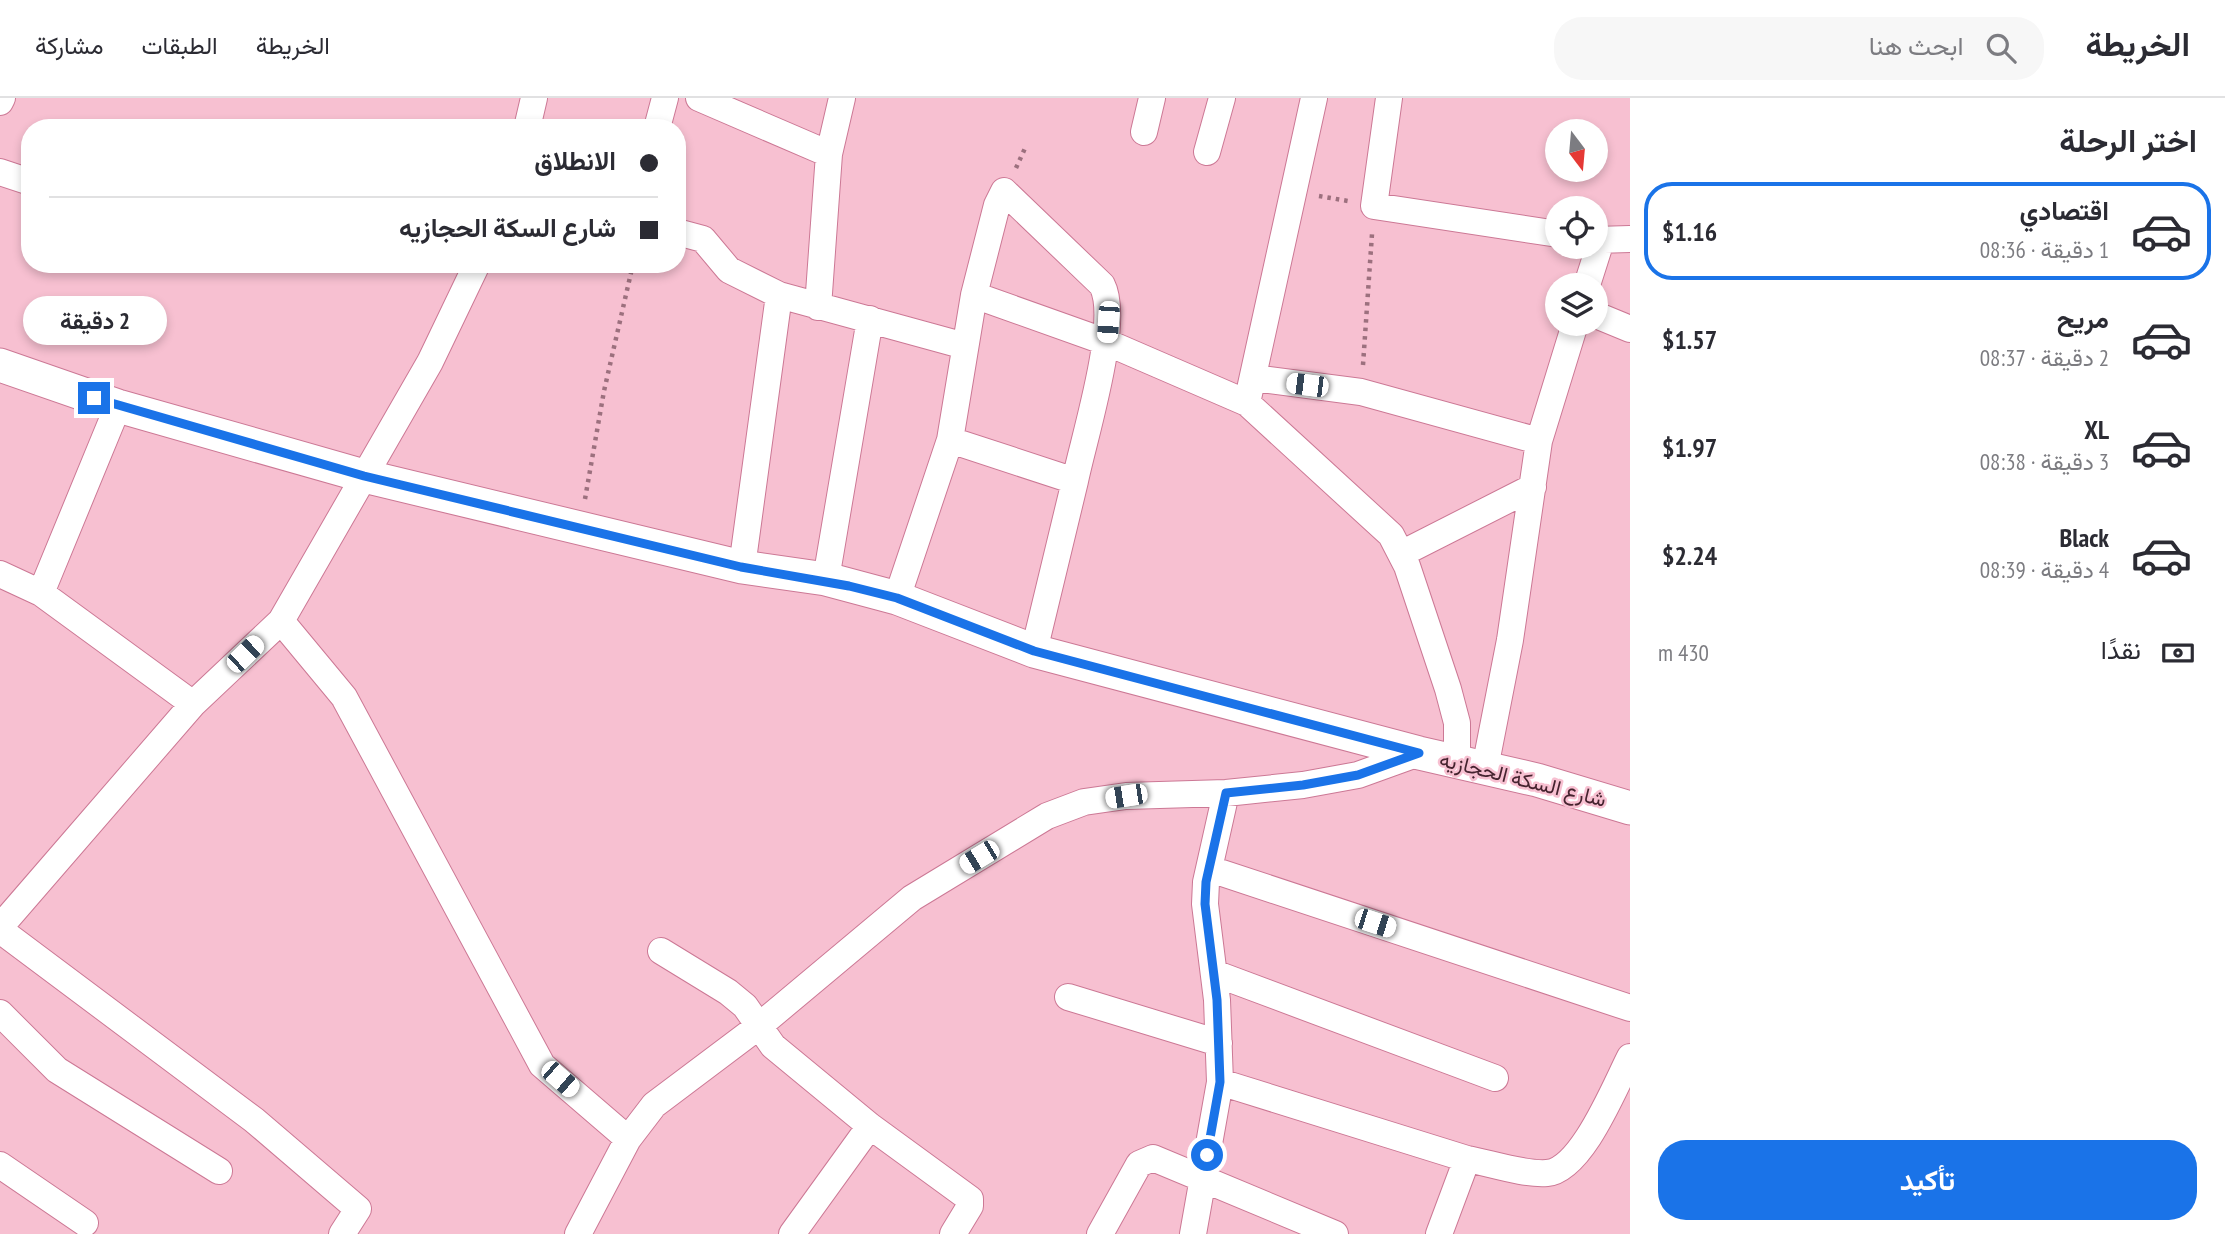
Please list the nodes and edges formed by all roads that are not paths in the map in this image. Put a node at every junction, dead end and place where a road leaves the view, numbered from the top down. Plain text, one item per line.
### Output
1 (534, 98) edge
2 (665, 98) edge
3 (699, 98) edge
4 (842, 98) edge
5 (1152, 98) edge
6 (1222, 98) edge
7 (1314, 98) edge
8 (1389, 98) edge
9 (529, 119) edge
10 (659, 119) edge
11 (1144, 131) dead end
12 (1207, 152) dead end
13 (829, 154) junction
14 (0, 172) edge
15 (21, 179) edge
16 (1545, 232) edge
17 (686, 234) edge
18 (1630, 239) edge
19 (1608, 240) edge
20 (473, 273) edge
21 (779, 295) junction
22 (974, 295) junction
23 (818, 307) junction
24 (870, 320) junction
25 (1608, 320) edge
26 (1630, 329) edge
27 (1571, 336) edge
28 (1106, 342) junction
29 (965, 346) junction
30 (0, 365) edge
31 (1250, 391) junction
32 (118, 406) junction
33 (950, 440) junction
34 (1539, 441) junction
35 (364, 476) junction
36 (1075, 481) junction
37 (1533, 487) junction
38 (1401, 554) junction
39 (741, 567) junction
40 (0, 574) edge
41 (826, 579) junction
42 (41, 593) junction
43 (897, 598) junction
44 (281, 621) junction
45 (1034, 651) junction
46 (193, 704) junction
47 (1419, 753) junction
48 (1471, 765) junction
49 (1226, 793) junction
50 (1630, 808) edge
51 (1209, 869) junction
52 (0, 929) edge
53 (661, 951) dead end
54 (1214, 973) junction
55 (1068, 997) dead end
56 (1630, 1008) edge
57 (0, 1013) edge
58 (759, 1026) junction
59 (1219, 1043) junction
60 (1630, 1057) edge
61 (1495, 1078) dead end
62 (1220, 1082) junction
63 (870, 1126) junction
64 (628, 1139) junction
65 (1467, 1159) junction
66 (0, 1165) edge
67 (219, 1171) dead end
68 (1203, 1180) junction
69 (85, 1223) dead end
70 (342, 1234) edge
71 (578, 1234) edge
72 (792, 1234) edge
73 (953, 1234) edge
74 (1100, 1234) edge
75 (1194, 1234) edge
76 (1335, 1234) edge
77 (1438, 1234) edge

1 - 9 street
2 - 10 street
3 - 13 street
4 - 13 street
5 - 11 street
6 - 12 street
7 - 31 street
8 - 16 street
13 - 23 street
14 - 15 street
17 - 21 street
18 - 19 street
20 - 35 street
21 - 23 street
21 - 39 street
22 - 28 street
22 - 28 street
22 - 29 street
23 - 24 street
24 - 29 street
24 - 41 street
25 - 26 street
27 - 34 street
28 - 31 street
28 - 36 street
29 - 33 street
30 - 32 street, شارع السكة الحجازيه
31 - 34 street
31 - 38 street
32 - 35 street, شارع السكة الحجازيه
32 - 42 street
33 - 36 street
33 - 43 street
34 - 37 street
35 - 39 street, شارع السكة الحجازيه
35 - 44 street
36 - 45 street
37 - 38 street
37 - 48 street
38 - 48 street
39 - 41 street, شارع السكة الحجازيه
40 - 42 street
41 - 43 street, شارع السكة الحجازيه
42 - 46 street
43 - 45 street, شارع السكة الحجازيه
44 - 46 street
44 - 64 street
45 - 47 street, شارع السكة الحجازيه
46 - 52 street
47 - 48 street, شارع السكة الحجازيه
47 - 49 street
48 - 50 street, شارع السكة الحجازيه
49 - 51 street
49 - 58 street
51 - 54 street
51 - 56 street
52 - 70 street
53 - 58 street
54 - 59 street
54 - 61 street
55 - 59 street
57 - 67 street
58 - 63 street
58 - 64 street
59 - 62 street
60 - 65 street
62 - 65 street
62 - 68 street
63 - 72 street
63 - 73 street
64 - 71 street
65 - 77 street
66 - 69 street
68 - 74 street
68 - 75 street
68 - 76 street

